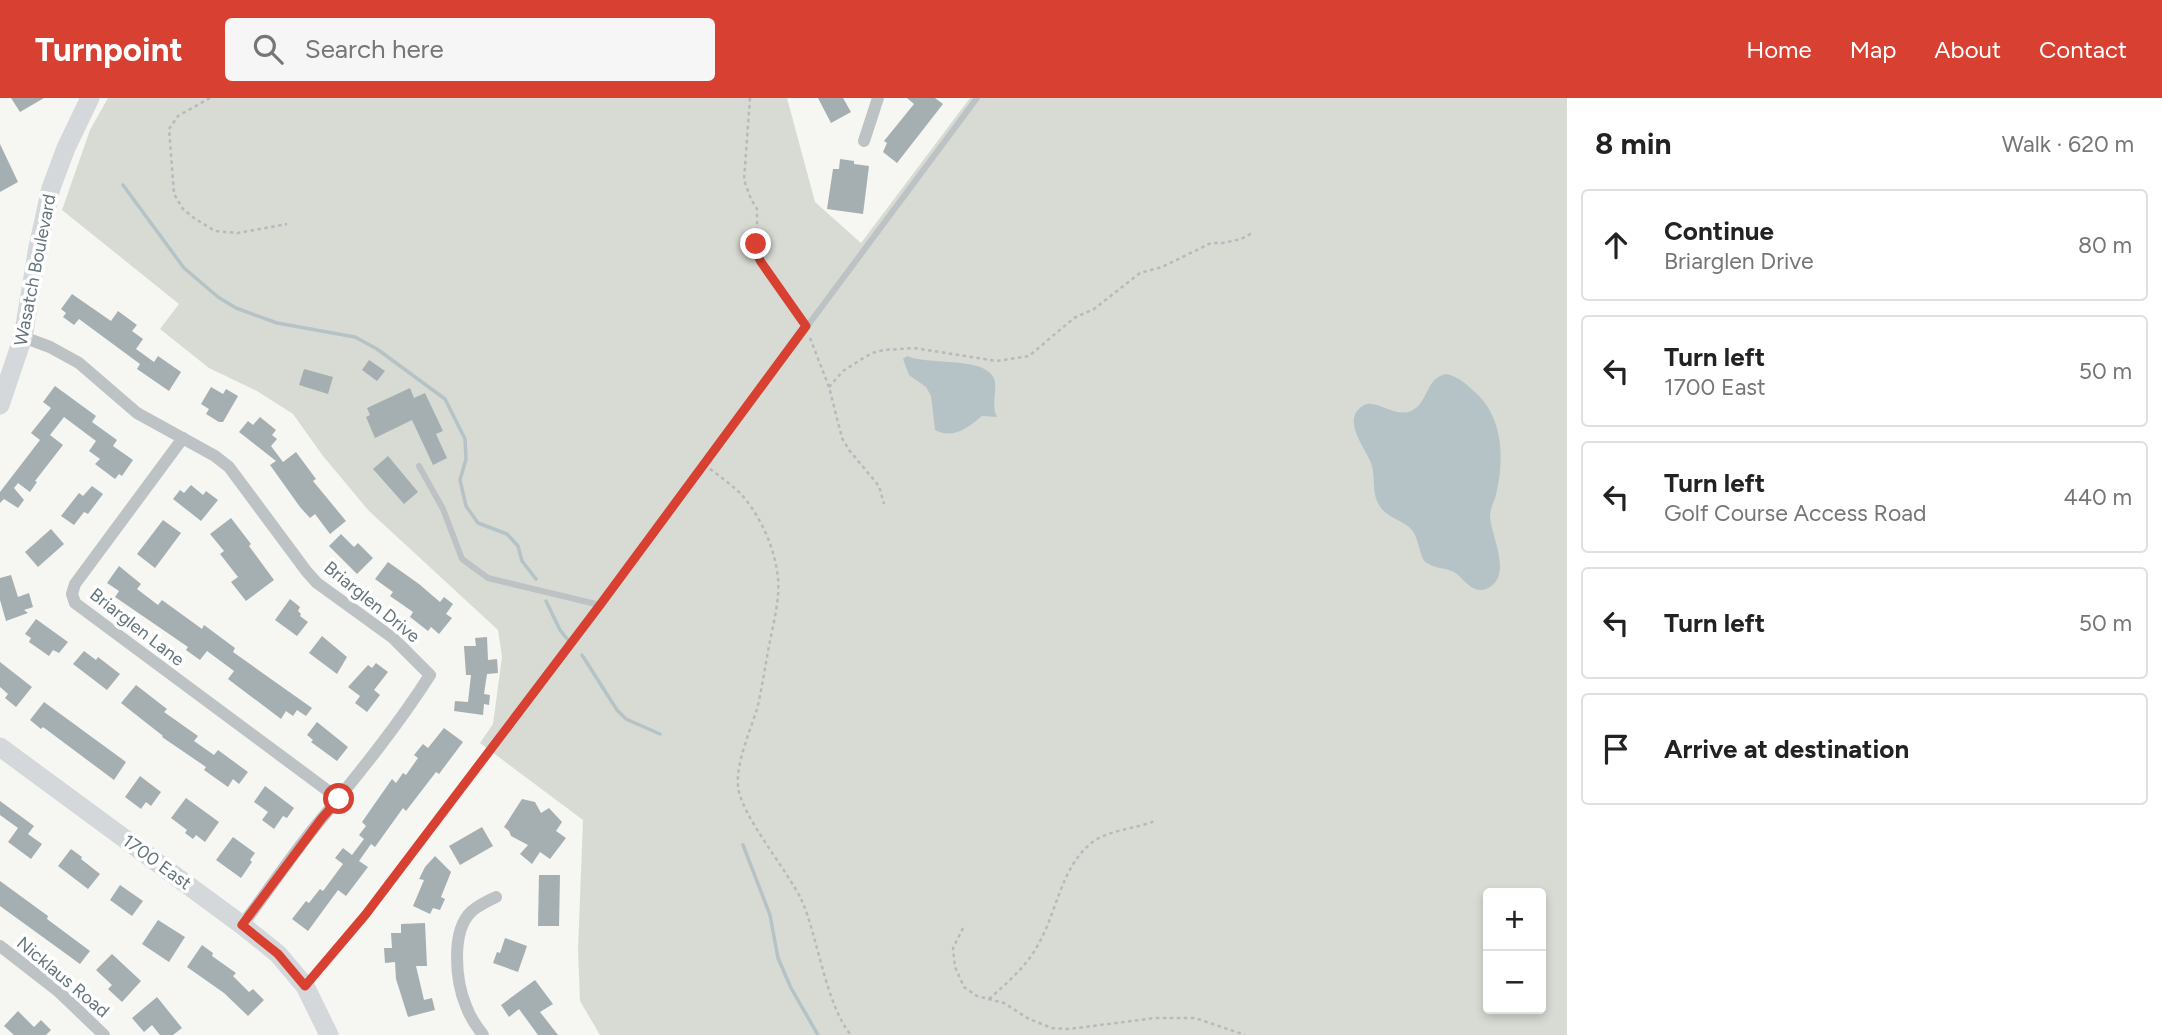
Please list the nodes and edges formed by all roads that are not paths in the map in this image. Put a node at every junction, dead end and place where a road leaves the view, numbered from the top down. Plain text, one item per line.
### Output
1 (90, 98) edge
2 (878, 98) edge
3 (976, 98) edge
4 (864, 141) dead end
5 (23, 337) junction
6 (0, 405) edge
7 (183, 439) junction
8 (419, 466) dead end
9 (600, 605) junction
10 (0, 747) edge
11 (339, 799) junction
12 (496, 897) dead end
13 (242, 925) junction
14 (0, 946) edge
15 (305, 986) junction
16 (104, 1035) edge
17 (329, 1035) edge
18 (483, 1035) edge

1 - 5 main road, Wasatch Boulevard
2 - 4 street
3 - 9 lane
5 - 6 main road, Wasatch Boulevard
5 - 7 street, Briarglen Drive
7 - 11 street, Briarglen Drive
7 - 11 street, Briarglen Lane
8 - 9 lane
9 - 15 lane
10 - 13 main road, 1700 East
11 - 13 street, Briarglen Drive
12 - 18 street
13 - 15 main road, 1700 East
14 - 16 street, Nicklaus Road
15 - 17 main road, 1700 East

